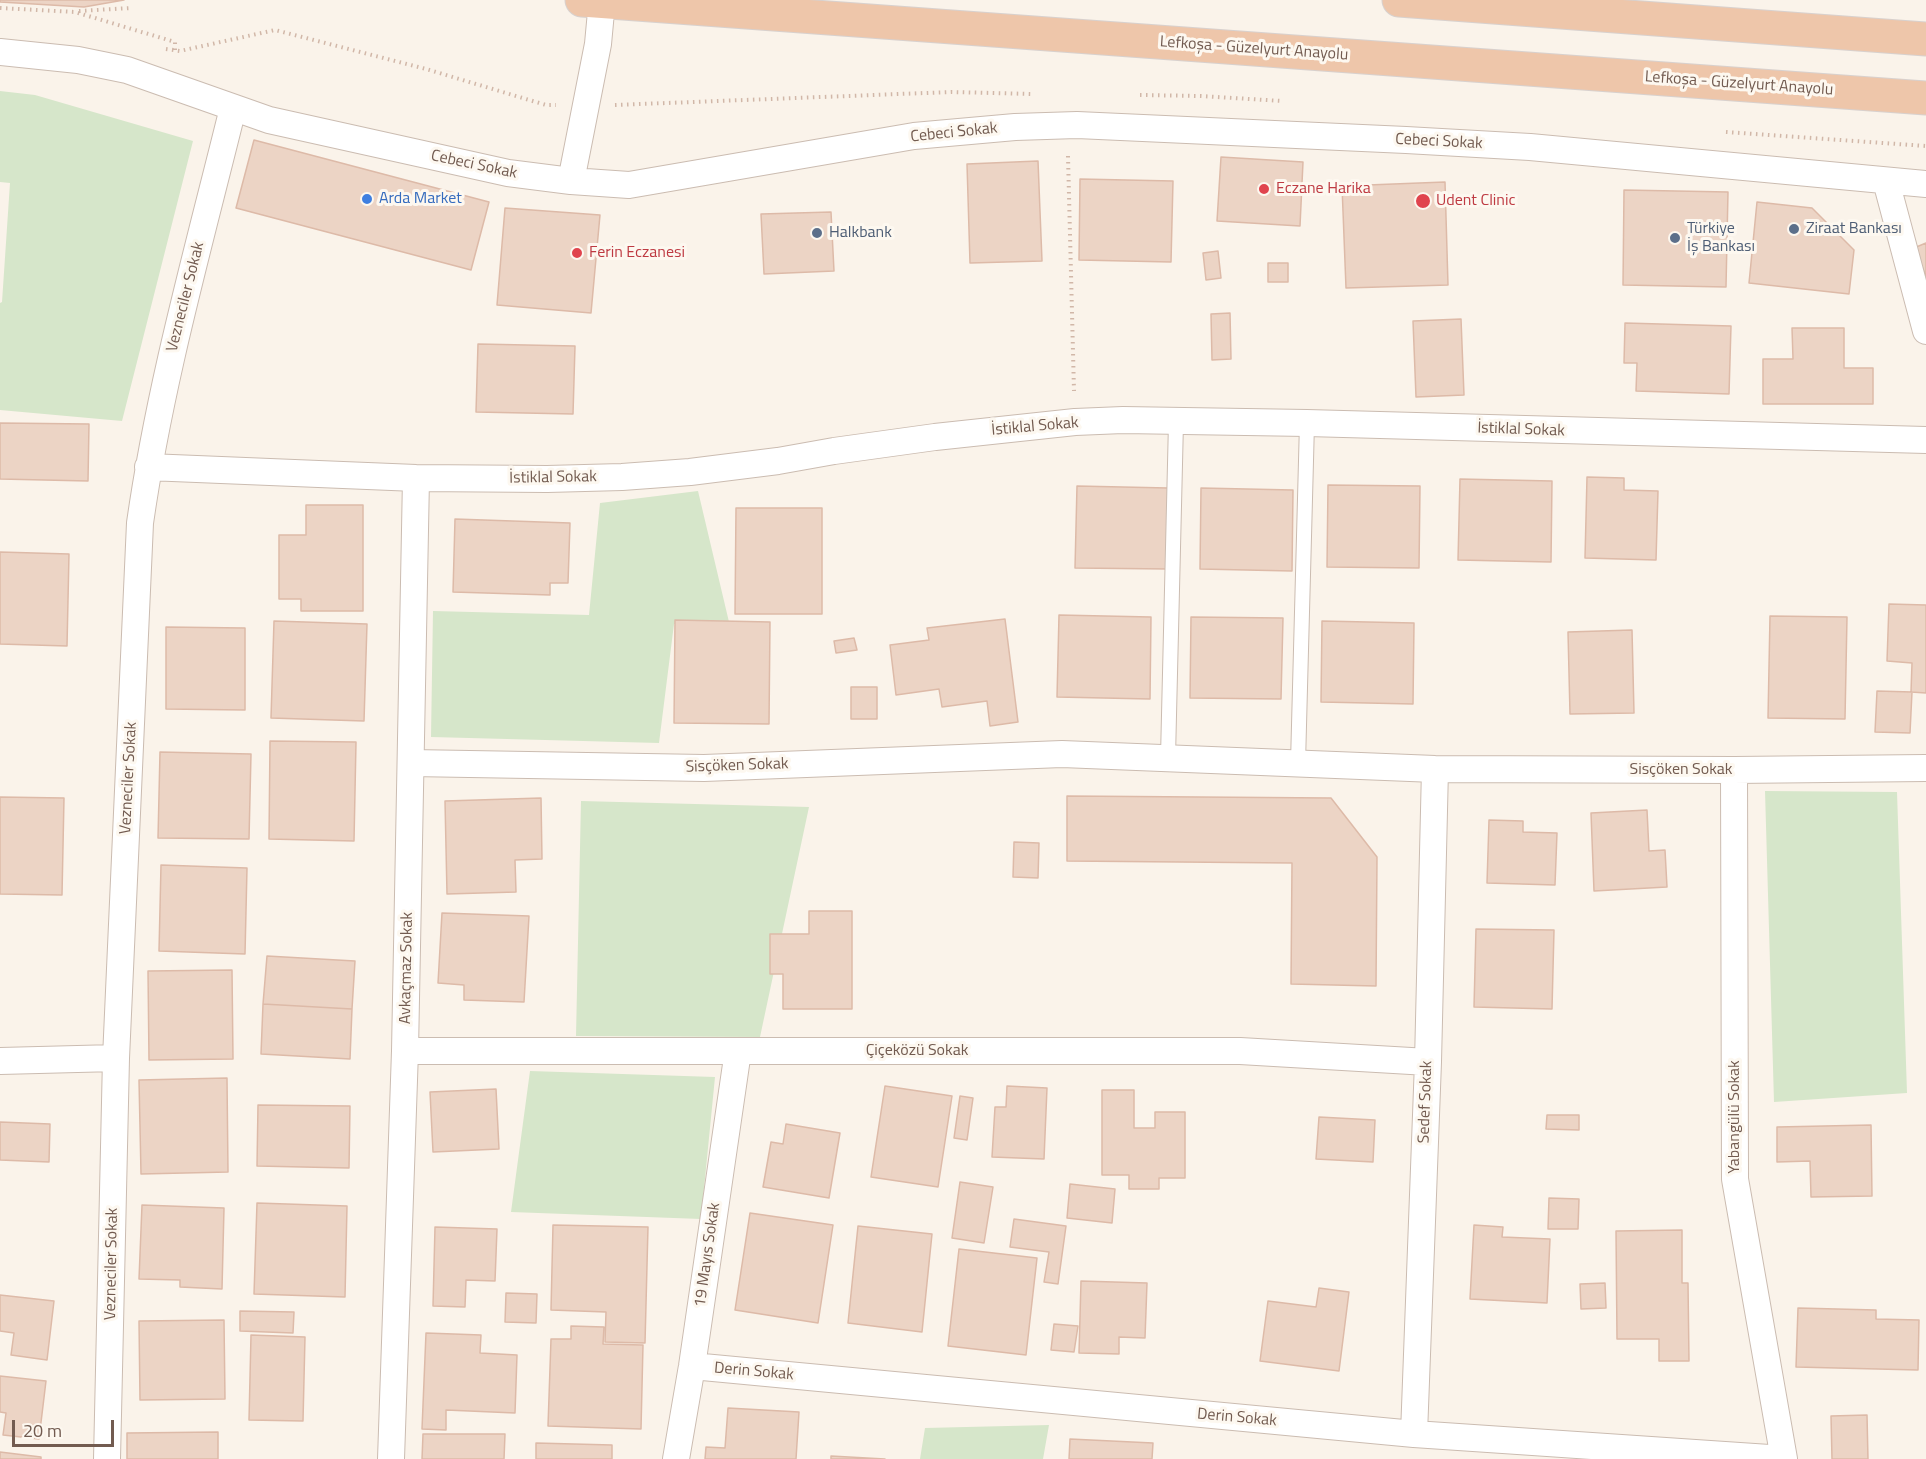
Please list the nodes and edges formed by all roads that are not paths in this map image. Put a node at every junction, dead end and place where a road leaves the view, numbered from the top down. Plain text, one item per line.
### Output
1 (1399, 0) edge
2 (592, 1) edge
3 (1926, 39) edge
4 (0, 52) edge
5 (1926, 98) edge
6 (233, 108) junction
7 (571, 181) junction
8 (1886, 181) junction
9 (1926, 184) edge
10 (1926, 331) edge
11 (1176, 422) junction
12 (1307, 423) junction
13 (1926, 440) edge
14 (148, 467) junction
15 (416, 478) junction
16 (1167, 758) junction
17 (411, 763) junction
18 (1298, 763) junction
19 (1926, 768) edge
20 (1435, 769) junction
21 (1734, 770) junction
22 (405, 1051) junction
23 (738, 1051) junction
24 (116, 1058) junction
25 (0, 1062) edge
26 (1428, 1062) junction
27 (692, 1366) junction
28 (1414, 1434) junction
29 (107, 1459) edge
30 (391, 1459) edge
31 (676, 1459) edge
32 (1784, 1459) edge

1 - 3 highway
2 - 5 highway, Lefkoşa - Güzelyurt Anayolu
2 - 7 street
4 - 6 street, Cebeci Sokak
6 - 7 street, Cebeci Sokak
6 - 14 street, Vezneciler Sokak
7 - 8 street, Cebeci Sokak
8 - 9 street, Cebeci Sokak
8 - 10 street
11 - 12 street, İstiklal Sokak
11 - 15 street, İstiklal Sokak
11 - 16 lane
12 - 13 street, İstiklal Sokak
12 - 18 lane
14 - 15 street, İstiklal Sokak
14 - 24 street, Vezneciler Sokak
15 - 17 street, Avkaçmaz Sokak
16 - 17 street, Sisçöken Sokak
16 - 18 street, Sisçöken Sokak
17 - 22 street, Avkaçmaz Sokak
18 - 20 street, Sisçöken Sokak
19 - 21 street, Sisçöken Sokak
20 - 21 street, Sisçöken Sokak
20 - 26 street, Sedef Sokak
21 - 32 street, Yabangülü Sokak
22 - 23 street, Çiçeközü Sokak
22 - 30 street, Avkaçmaz Sokak
23 - 26 street, Çiçeközü Sokak
23 - 27 street, 19 Mayıs Sokak
24 - 25 street
24 - 29 street, Vezneciler Sokak
26 - 28 street, Sedef Sokak
27 - 28 street, Derin Sokak
27 - 31 street, 19 Mayıs Sokak
28 - 32 street, Derin Sokak

